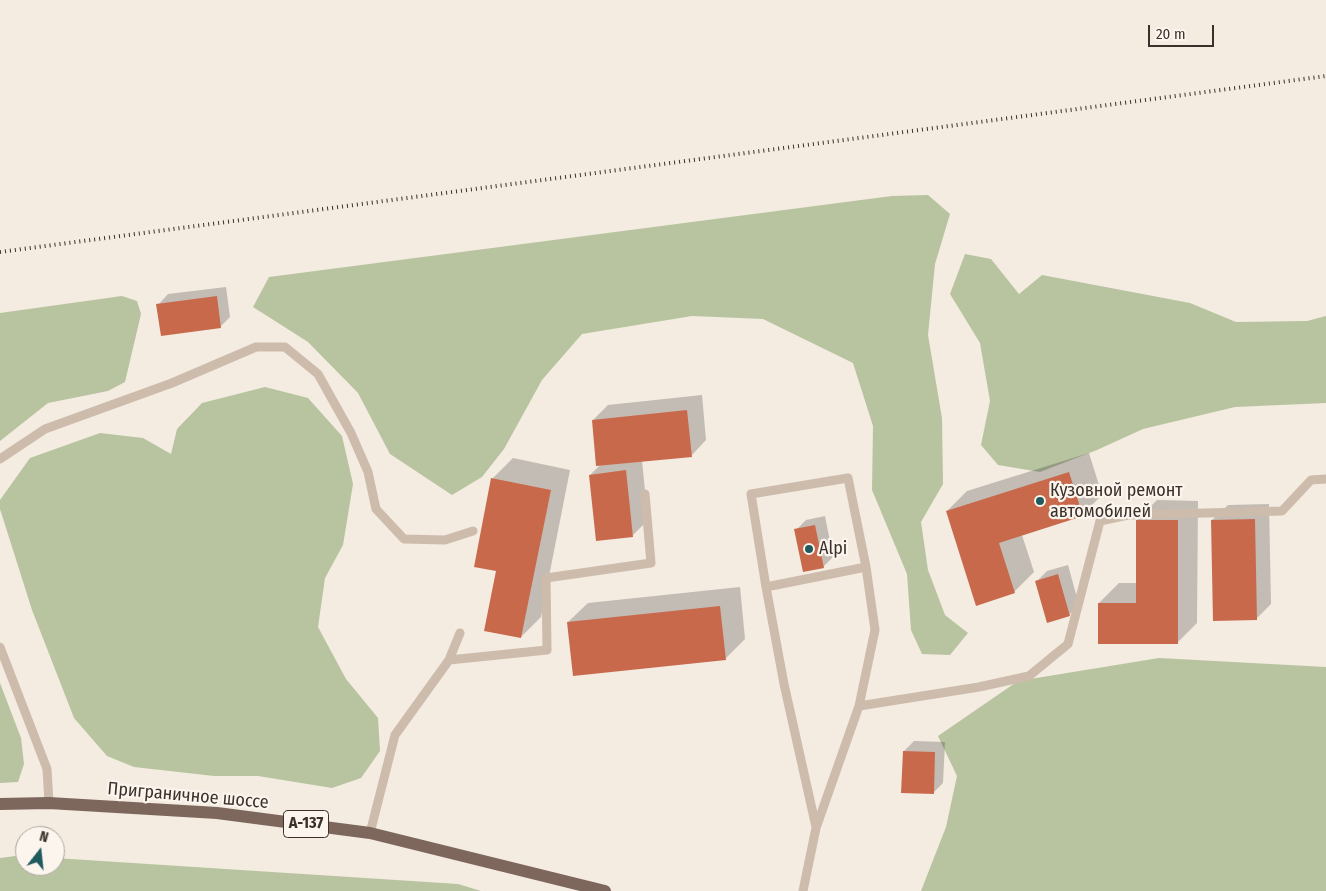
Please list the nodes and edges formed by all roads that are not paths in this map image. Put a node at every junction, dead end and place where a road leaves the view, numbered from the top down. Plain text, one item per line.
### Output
1 (0, 459) edge
2 (1326, 479) edge
3 (645, 494) dead end
4 (473, 532) dead end
5 (866, 567) junction
6 (766, 587) junction
7 (460, 633) dead end
8 (0, 647) edge
9 (449, 660) junction
10 (859, 706) junction
11 (49, 803) junction
12 (0, 804) edge
13 (816, 828) junction
14 (370, 833) junction
15 (604, 891) edge
16 (803, 891) edge

1 - 4 lane
2 - 10 lane
3 - 9 lane
5 - 6 lane
5 - 6 lane
5 - 10 lane
6 - 13 lane
7 - 9 lane
8 - 11 lane
9 - 14 lane
10 - 13 lane
11 - 12 main road, Приграничное шоссе / А-137
11 - 14 main road, Приграничное шоссе / А-137
13 - 16 lane
14 - 15 main road, Приграничное шоссе / А-137

